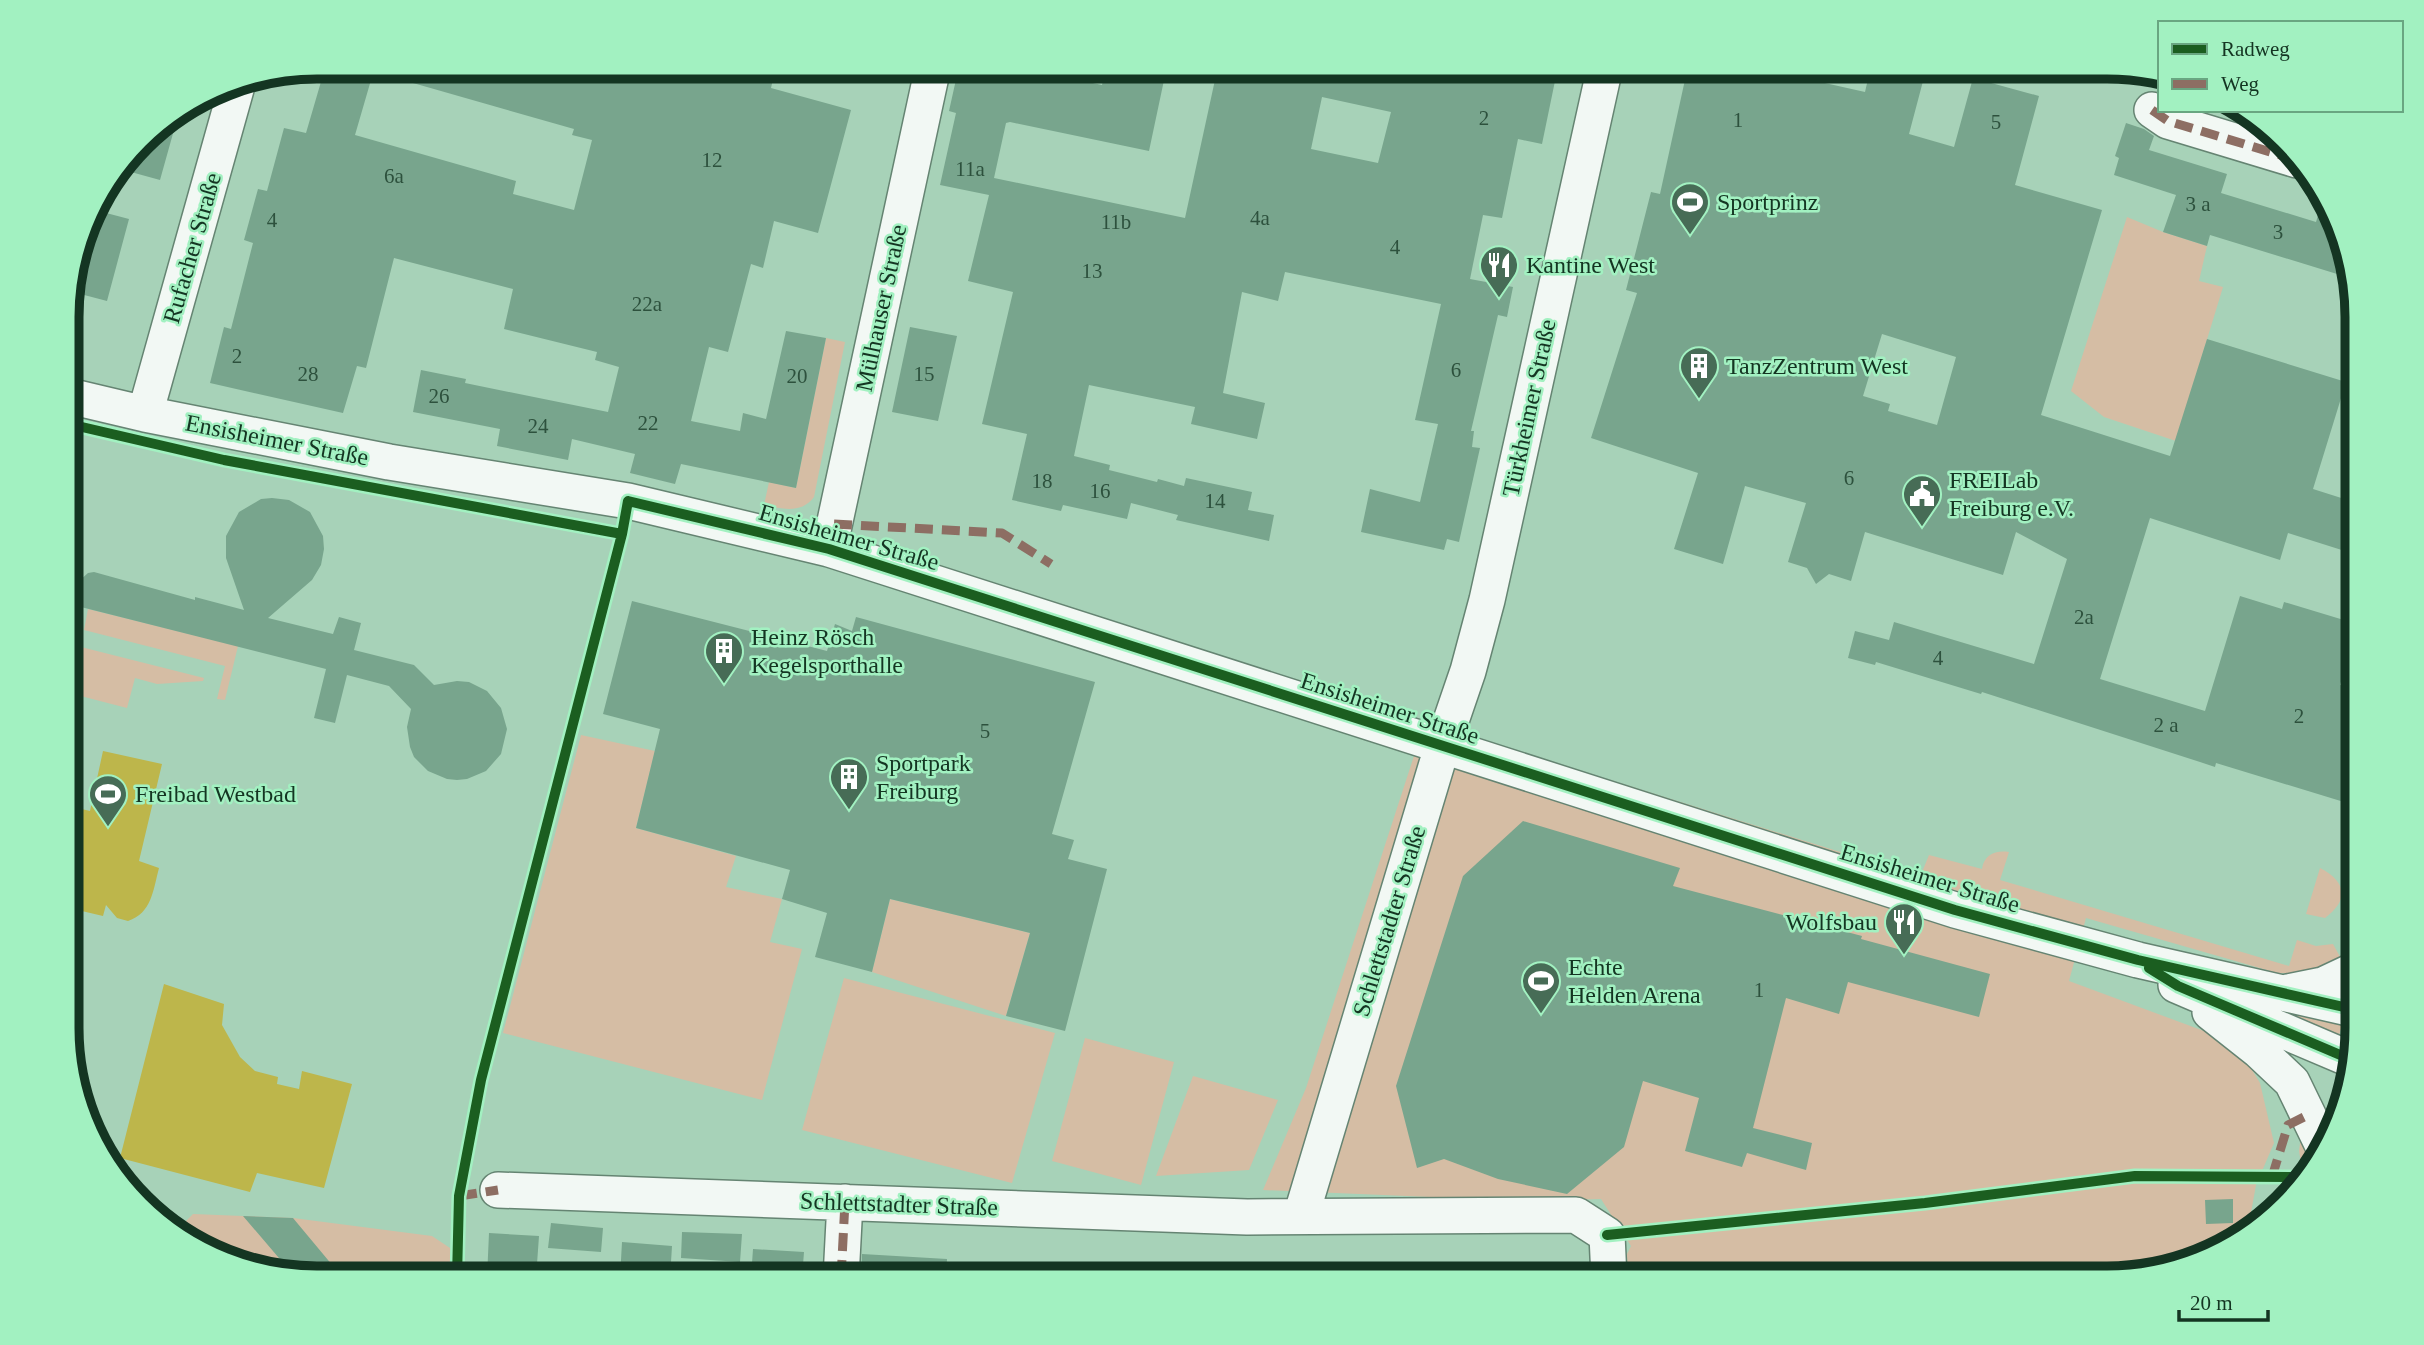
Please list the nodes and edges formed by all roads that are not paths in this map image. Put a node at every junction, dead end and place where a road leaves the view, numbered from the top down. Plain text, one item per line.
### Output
1 (930, 79) edge
2 (1602, 79) edge
3 (235, 94) edge
4 (2152, 110) dead end
5 (2282, 156) edge
6 (79, 398) edge
7 (145, 414) junction
8 (829, 549) junction
9 (1442, 747) junction
10 (2137, 960) junction
11 (2345, 975) edge
12 (2178, 986) junction
13 (2282, 993) junction
14 (2345, 1007) edge
15 (2343, 1056) edge
16 (2319, 1137) edge
17 (498, 1190) dead end
18 (845, 1202) junction
19 (1301, 1216) junction
20 (842, 1266) edge
21 (1608, 1266) edge

1 - 8 street, Mülhauser Straße
2 - 9 street, Türkheimer Straße
3 - 7 street, Rufacher Straße
4 - 5 street
6 - 7 street, Ensisheimer Straße
7 - 8 street, Ensisheimer Straße
8 - 9 street, Ensisheimer Straße
9 - 10 street, Ensisheimer Straße
9 - 19 street, Schlettstadter Straße
10 - 12 street, Ensisheimer Straße
10 - 13 street, Ensisheimer Straße
11 - 13 street, Ensisheimer Straße
12 - 15 street, Ensisheimer Straße
12 - 16 street
13 - 14 street, Ensisheimer Straße
17 - 18 street, Schlettstadter Straße
18 - 19 street, Schlettstadter Straße
18 - 20 street
19 - 21 street, Schlettstadter Straße

